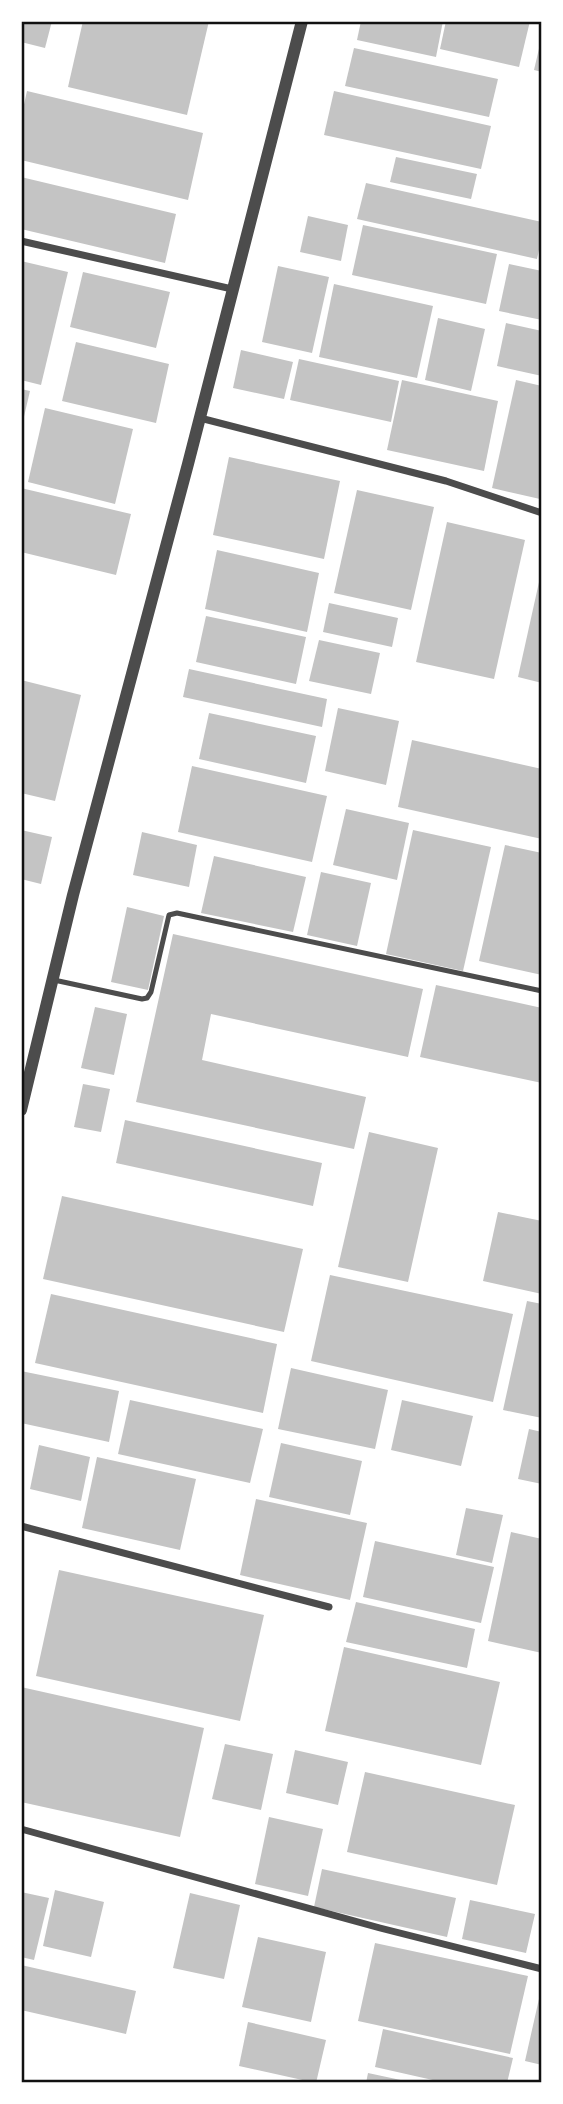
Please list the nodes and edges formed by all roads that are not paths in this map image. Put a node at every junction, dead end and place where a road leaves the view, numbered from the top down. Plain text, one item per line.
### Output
1 (302, 21) edge
2 (21, 241) edge
3 (232, 289) junction
4 (200, 418) junction
5 (542, 513) edge
6 (54, 980) junction
7 (542, 991) edge
8 (21, 1110) edge
9 (21, 1525) edge
10 (329, 1607) dead end
11 (21, 1829) edge
12 (542, 1969) edge

1 - 3 street
2 - 3 street
3 - 4 street
4 - 5 street
4 - 6 street
6 - 7 lane
6 - 8 street
9 - 10 street
11 - 12 street

